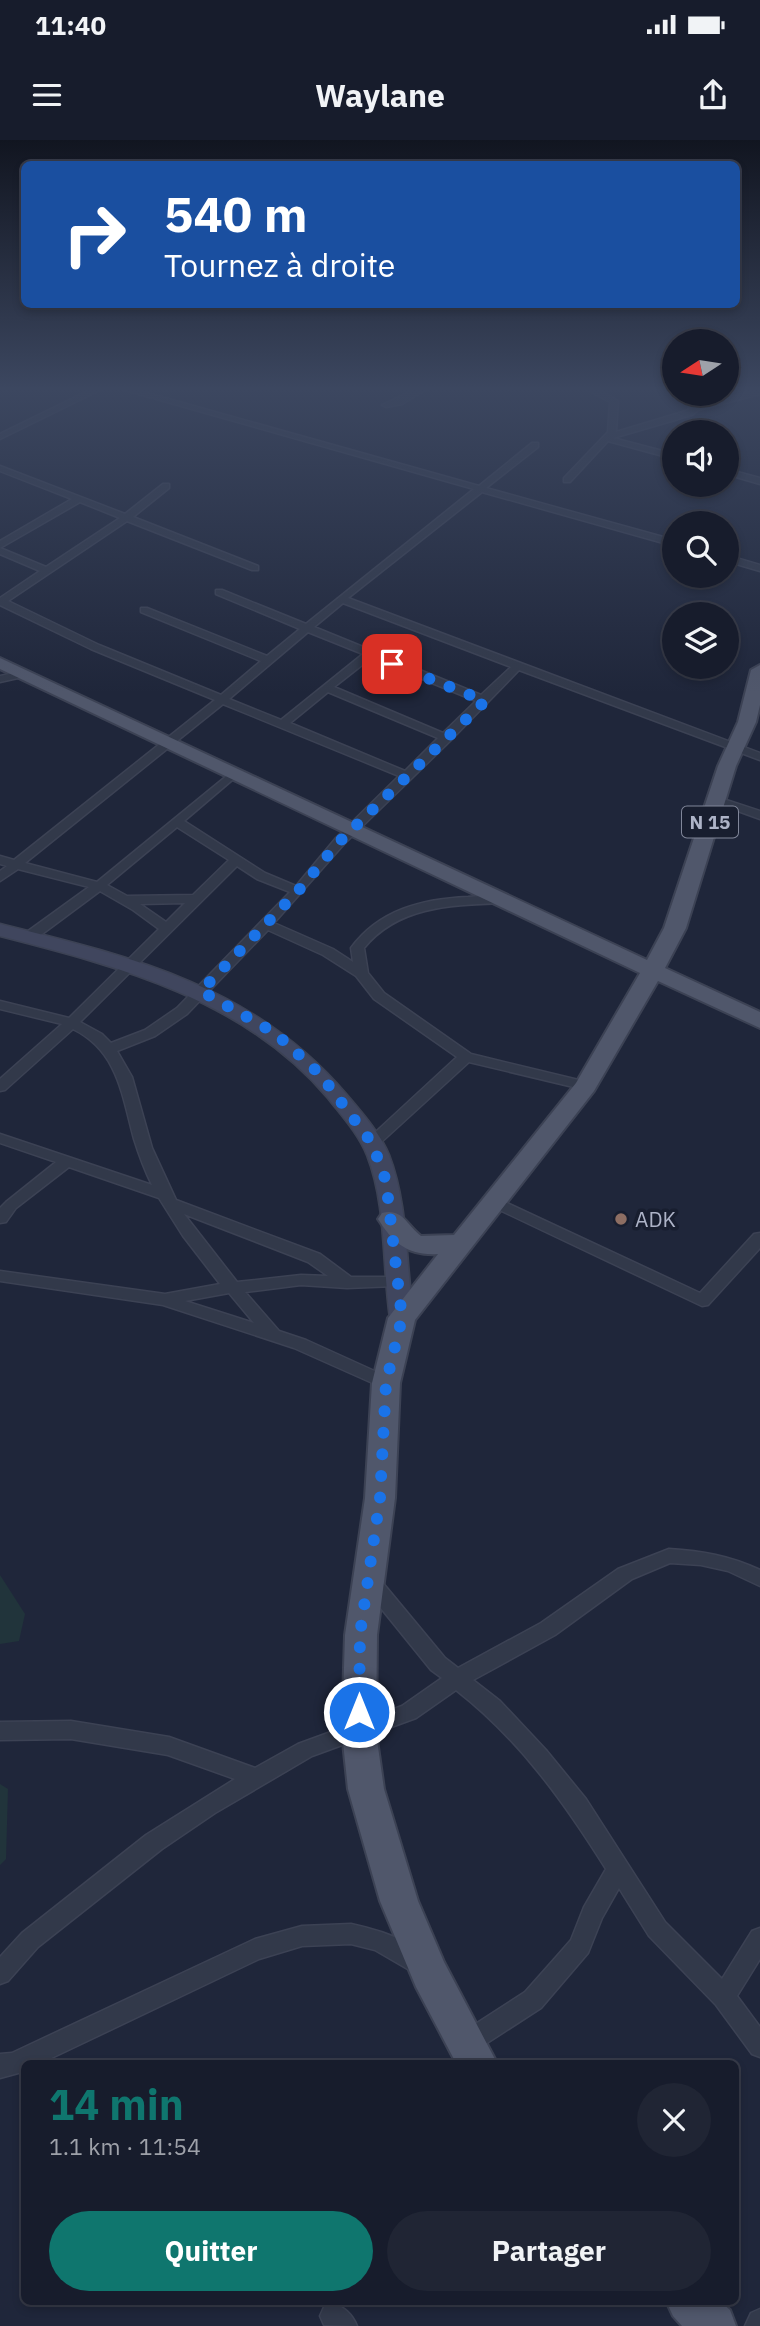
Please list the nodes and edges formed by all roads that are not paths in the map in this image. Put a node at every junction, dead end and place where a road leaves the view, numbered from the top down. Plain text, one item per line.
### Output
1 (53, 489) edge
2 (163, 489) edge
3 (480, 489) edge
4 (485, 489) edge
5 (79, 499) junction
6 (129, 518) junction
7 (662, 540) edge
8 (0, 545) edge
9 (0, 551) edge
10 (739, 562) edge
11 (255, 568) dead end
12 (760, 568) edge
13 (45, 570) junction
14 (219, 592) dead end
15 (341, 599) junction
16 (0, 601) edge
17 (144, 610) dead end
18 (306, 629) junction
19 (369, 654) junction
20 (268, 660) junction
21 (0, 663) edge
22 (517, 666) junction
23 (23, 674) junction
24 (759, 677) edge
25 (0, 679) edge
26 (326, 688) junction
27 (220, 698) junction
28 (485, 701) junction
29 (282, 724) junction
30 (447, 738) junction
31 (170, 743) junction
32 (760, 744) edge
33 (735, 750) junction
34 (760, 757) edge
35 (234, 773) junction
36 (408, 776) junction
37 (717, 800) junction
38 (760, 815) edge
39 (177, 822) junction
40 (354, 830) junction
41 (0, 860) edge
42 (236, 860) junction
43 (16, 864) junction
44 (0, 877) edge
45 (99, 886) junction
46 (298, 891) junction
47 (193, 899) junction
48 (502, 899) junction
49 (126, 900) junction
50 (265, 925) junction
51 (166, 928) junction
52 (0, 930) edge
53 (29, 937) junction
54 (358, 948) junction
55 (328, 952) junction
56 (130, 964) junction
57 (652, 971) junction
58 (361, 973) junction
59 (201, 991) junction
60 (0, 1005) edge
61 (760, 1021) edge
62 (71, 1023) junction
63 (109, 1049) junction
64 (466, 1057) junction
65 (586, 1086) junction
66 (0, 1087) edge
67 (0, 1139) edge
68 (372, 1143) junction
69 (68, 1160) junction
70 (168, 1200) junction
71 (492, 1201) junction
72 (0, 1218) edge
73 (391, 1219) junction
74 (760, 1238) edge
75 (458, 1243) junction
76 (0, 1276) edge
77 (395, 1281) junction
78 (347, 1283) junction
79 (234, 1287) junction
80 (165, 1300) junction
81 (402, 1318) junction
82 (272, 1335) junction
83 (386, 1383) junction
84 (760, 1579) edge
85 (370, 1581) junction
86 (456, 1679) junction
87 (0, 1731) edge
88 (359, 1733) junction
89 (257, 1778) junction
90 (618, 1869) junction
91 (760, 1938) edge
92 (0, 1973) edge
93 (430, 1974) junction
94 (724, 1997) junction
95 (760, 2046) edge
96 (471, 2054) edge
97 (22, 2060) edge
98 (21, 2061) edge
99 (0, 2066) edge
100 (692, 2305) edge
101 (714, 2326) edge

1 - 5 street
2 - 6 street
3 - 15 street
4 - 7 street
5 - 6 street
5 - 8 street
6 - 11 street
6 - 13 street
9 - 13 street
10 - 12 street
13 - 16 street
14 - 18 street
15 - 18 street
15 - 22 street
16 - 27 street
17 - 20 street
18 - 19 street
18 - 20 street
19 - 26 street
19 - 28 street
20 - 27 street
21 - 23 main road
22 - 28 street
22 - 33 street
23 - 25 street
23 - 31 main road
24 - 33 main road, N 15
26 - 29 street
26 - 30 street
27 - 29 street
27 - 31 street
28 - 30 street
29 - 36 street
30 - 36 street
31 - 35 main road
31 - 43 street
32 - 33 street
33 - 34 street
33 - 37 main road, N 15
35 - 39 street
35 - 40 main road
36 - 40 street
37 - 38 street
37 - 57 main road, N 15
39 - 42 street
39 - 45 street
40 - 46 street
40 - 48 main road
41 - 43 street
42 - 46 street
42 - 47 street
43 - 44 street
43 - 45 street
45 - 49 street
45 - 53 street
46 - 50 street
47 - 49 street
47 - 51 street
48 - 54 street
48 - 57 main road
49 - 51 street
50 - 55 street
50 - 59 street
51 - 56 street
52 - 53 main road
53 - 56 main road
54 - 55 street
54 - 58 street
55 - 58 street
56 - 59 main road
56 - 62 street
57 - 61 main road
57 - 65 main road, N 15
58 - 64 street
59 - 63 street
59 - 68 main road
60 - 62 street
62 - 63 street
62 - 66 street
63 - 70 street
64 - 65 street
64 - 68 street
65 - 71 main road, N 15
67 - 69 street
68 - 73 main road
69 - 70 street
69 - 72 street
70 - 78 street
70 - 79 street
71 - 74 street
71 - 75 main road, N 15
73 - 75 main road
73 - 77 main road
75 - 81 main road, N 15
76 - 80 street
77 - 78 street
77 - 81 main road
78 - 79 street
79 - 80 street
79 - 82 street
80 - 82 street
81 - 83 main road, N 15
82 - 83 street
83 - 85 main road, N 15
84 - 86 street
85 - 86 street
85 - 88 main road, N 15
86 - 88 street
86 - 90 street
87 - 89 street
88 - 89 street
88 - 93 main road, N 15
89 - 92 street
90 - 94 street
90 - 96 street
91 - 94 street
93 - 96 main road, N 15
93 - 97 street
94 - 95 street
98 - 99 street
100 - 101 main road

